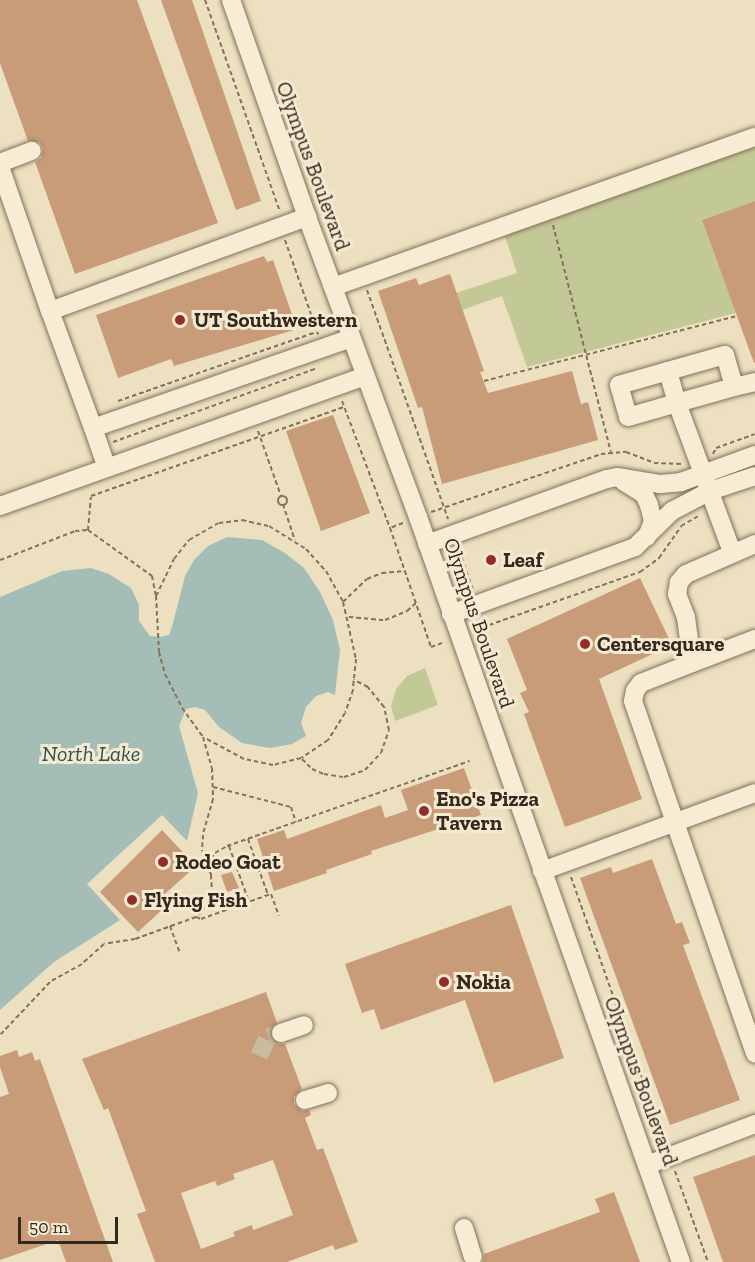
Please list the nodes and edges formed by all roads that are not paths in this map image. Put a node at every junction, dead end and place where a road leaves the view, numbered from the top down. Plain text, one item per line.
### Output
1 (231, 0) edge
2 (755, 137) edge
3 (32, 151) dead end
4 (0, 165) edge
5 (307, 217) junction
6 (333, 287) junction
7 (50, 310) junction
8 (351, 338) junction
9 (668, 371) junction
10 (365, 376) junction
11 (755, 382) edge
12 (734, 387) junction
13 (677, 403) junction
14 (93, 428) junction
15 (755, 455) edge
16 (701, 466) junction
17 (99, 471) junction
18 (755, 476) edge
19 (617, 477) junction
20 (706, 500) junction
21 (0, 506) edge
22 (647, 537) junction
23 (427, 544) junction
24 (755, 544) edge
25 (732, 552) junction
26 (451, 614) junction
27 (755, 639) edge
28 (692, 663) junction
29 (755, 793) edge
30 (674, 822) junction
31 (542, 870) junction
32 (304, 1025) dead end
33 (281, 1033) tunnel mouth
34 (755, 1053) edge
35 (328, 1093) dead end
36 (305, 1100) dead end
37 (755, 1124) edge
38 (647, 1164) junction
39 (464, 1228) dead end
40 (473, 1257) dead end
41 (681, 1262) edge

1 - 5 street, Olympus Boulevard
2 - 6 street
3 - 4 street
4 - 7 street
5 - 6 street, Olympus Boulevard
5 - 7 street
6 - 8 street, Olympus Boulevard
7 - 14 street
8 - 10 street, Olympus Boulevard
8 - 14 street
9 - 12 street
9 - 13 street
9 - 13 street
10 - 17 street
10 - 23 street, Olympus Boulevard
11 - 12 street
12 - 13 street
13 - 16 street
14 - 17 street
15 - 16 street
16 - 19 street
16 - 20 street
17 - 21 street
18 - 20 street
19 - 22 street
19 - 23 street
20 - 22 street
20 - 25 street
22 - 26 street
23 - 26 street, Olympus Boulevard
24 - 25 street
25 - 28 street
26 - 31 street, Olympus Boulevard
27 - 28 street
28 - 30 street
29 - 30 street
30 - 31 street
30 - 34 street
31 - 38 street, Olympus Boulevard
32 - 33 street
35 - 36 street
37 - 38 street
38 - 41 street, Olympus Boulevard
39 - 40 street

